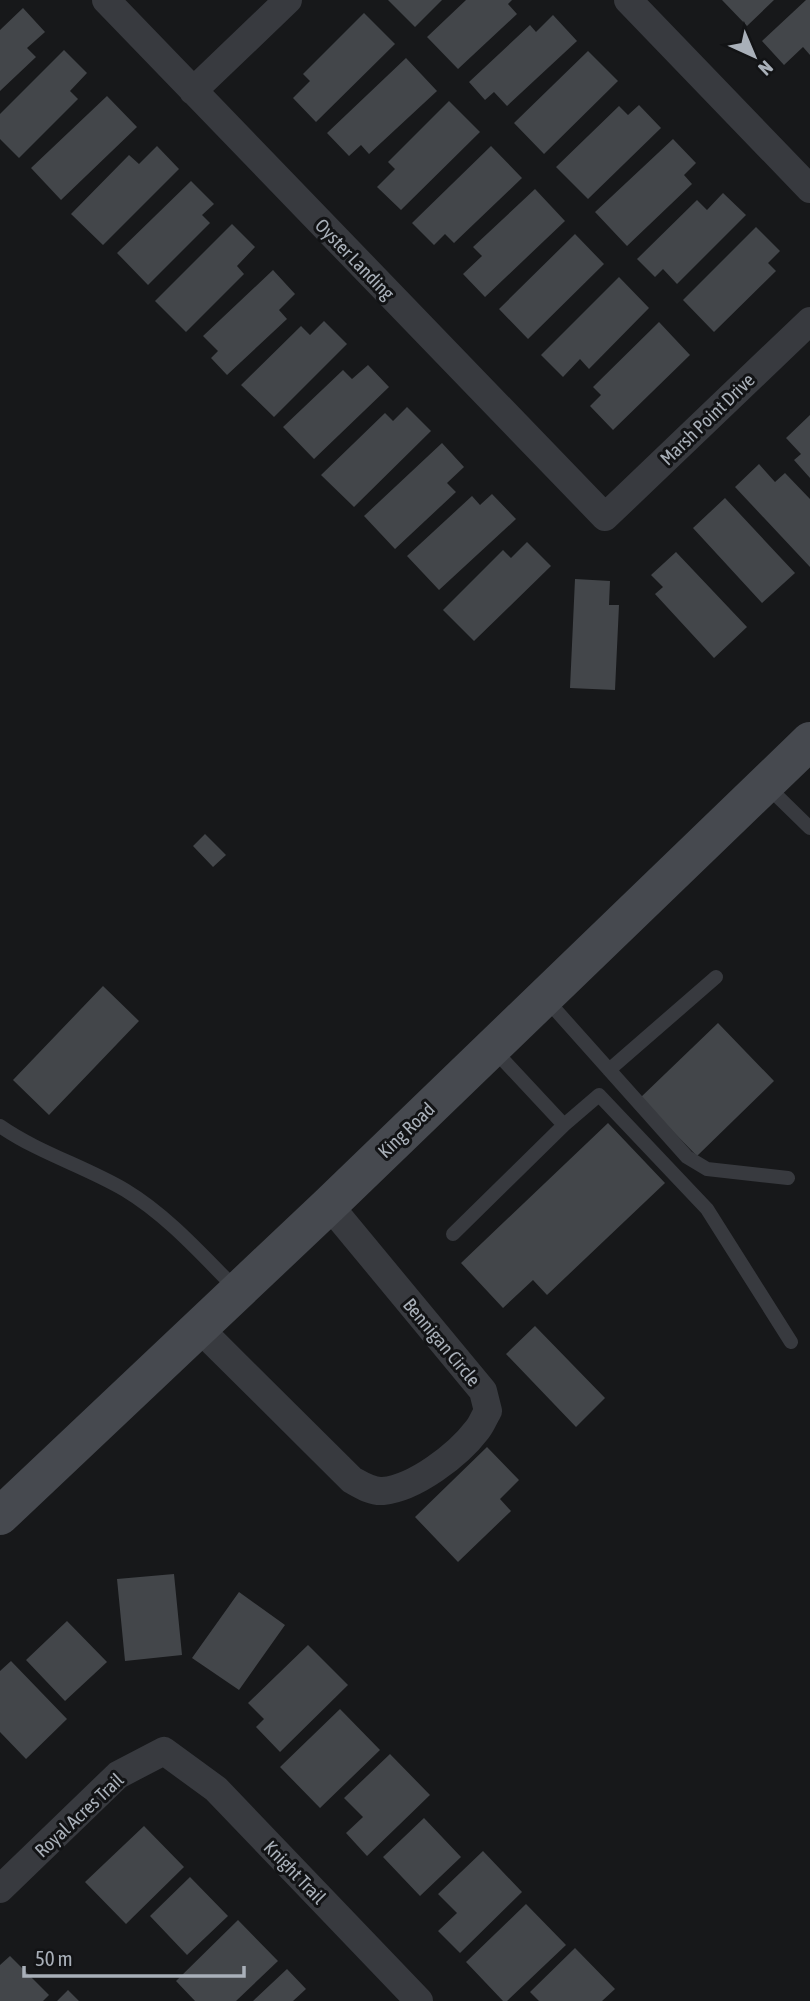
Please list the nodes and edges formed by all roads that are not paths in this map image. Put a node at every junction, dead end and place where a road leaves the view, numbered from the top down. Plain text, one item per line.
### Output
1 (106, 0) edge
2 (288, 0) edge
3 (628, 0) edge
4 (193, 91) junction
5 (810, 189) edge
6 (810, 321) edge
7 (605, 517) joint
8 (810, 741) edge
9 (765, 785) junction
10 (810, 828) edge
11 (716, 977) dead end
12 (544, 997) junction
13 (492, 1048) junction
14 (609, 1070) junction
15 (564, 1125) junction
16 (0, 1126) edge
17 (788, 1178) dead end
18 (329, 1205) junction
19 (453, 1234) dead end
20 (237, 1290) junction
21 (198, 1327) junction
22 (791, 1342) dead end
23 (0, 1516) edge
24 (164, 1751) joint
25 (0, 1889) edge
26 (419, 2001) edge

1 - 4 street, Oyster Landing
2 - 4 street
3 - 5 street
4 - 7 street, Oyster Landing
6 - 7 street, Marsh Point Drive
8 - 9 street, King Road
9 - 10 lane
9 - 12 street, King Road
11 - 14 lane
12 - 13 street, King Road
12 - 14 lane
13 - 15 lane
13 - 18 street, King Road
14 - 17 lane
15 - 19 lane
15 - 22 lane
16 - 20 lane
18 - 20 street, King Road
18 - 21 street, Bennigan Circle
20 - 21 street, King Road
21 - 23 street, King Road
24 - 25 street, Royal Acres Trail
24 - 26 street, Knight Trail

